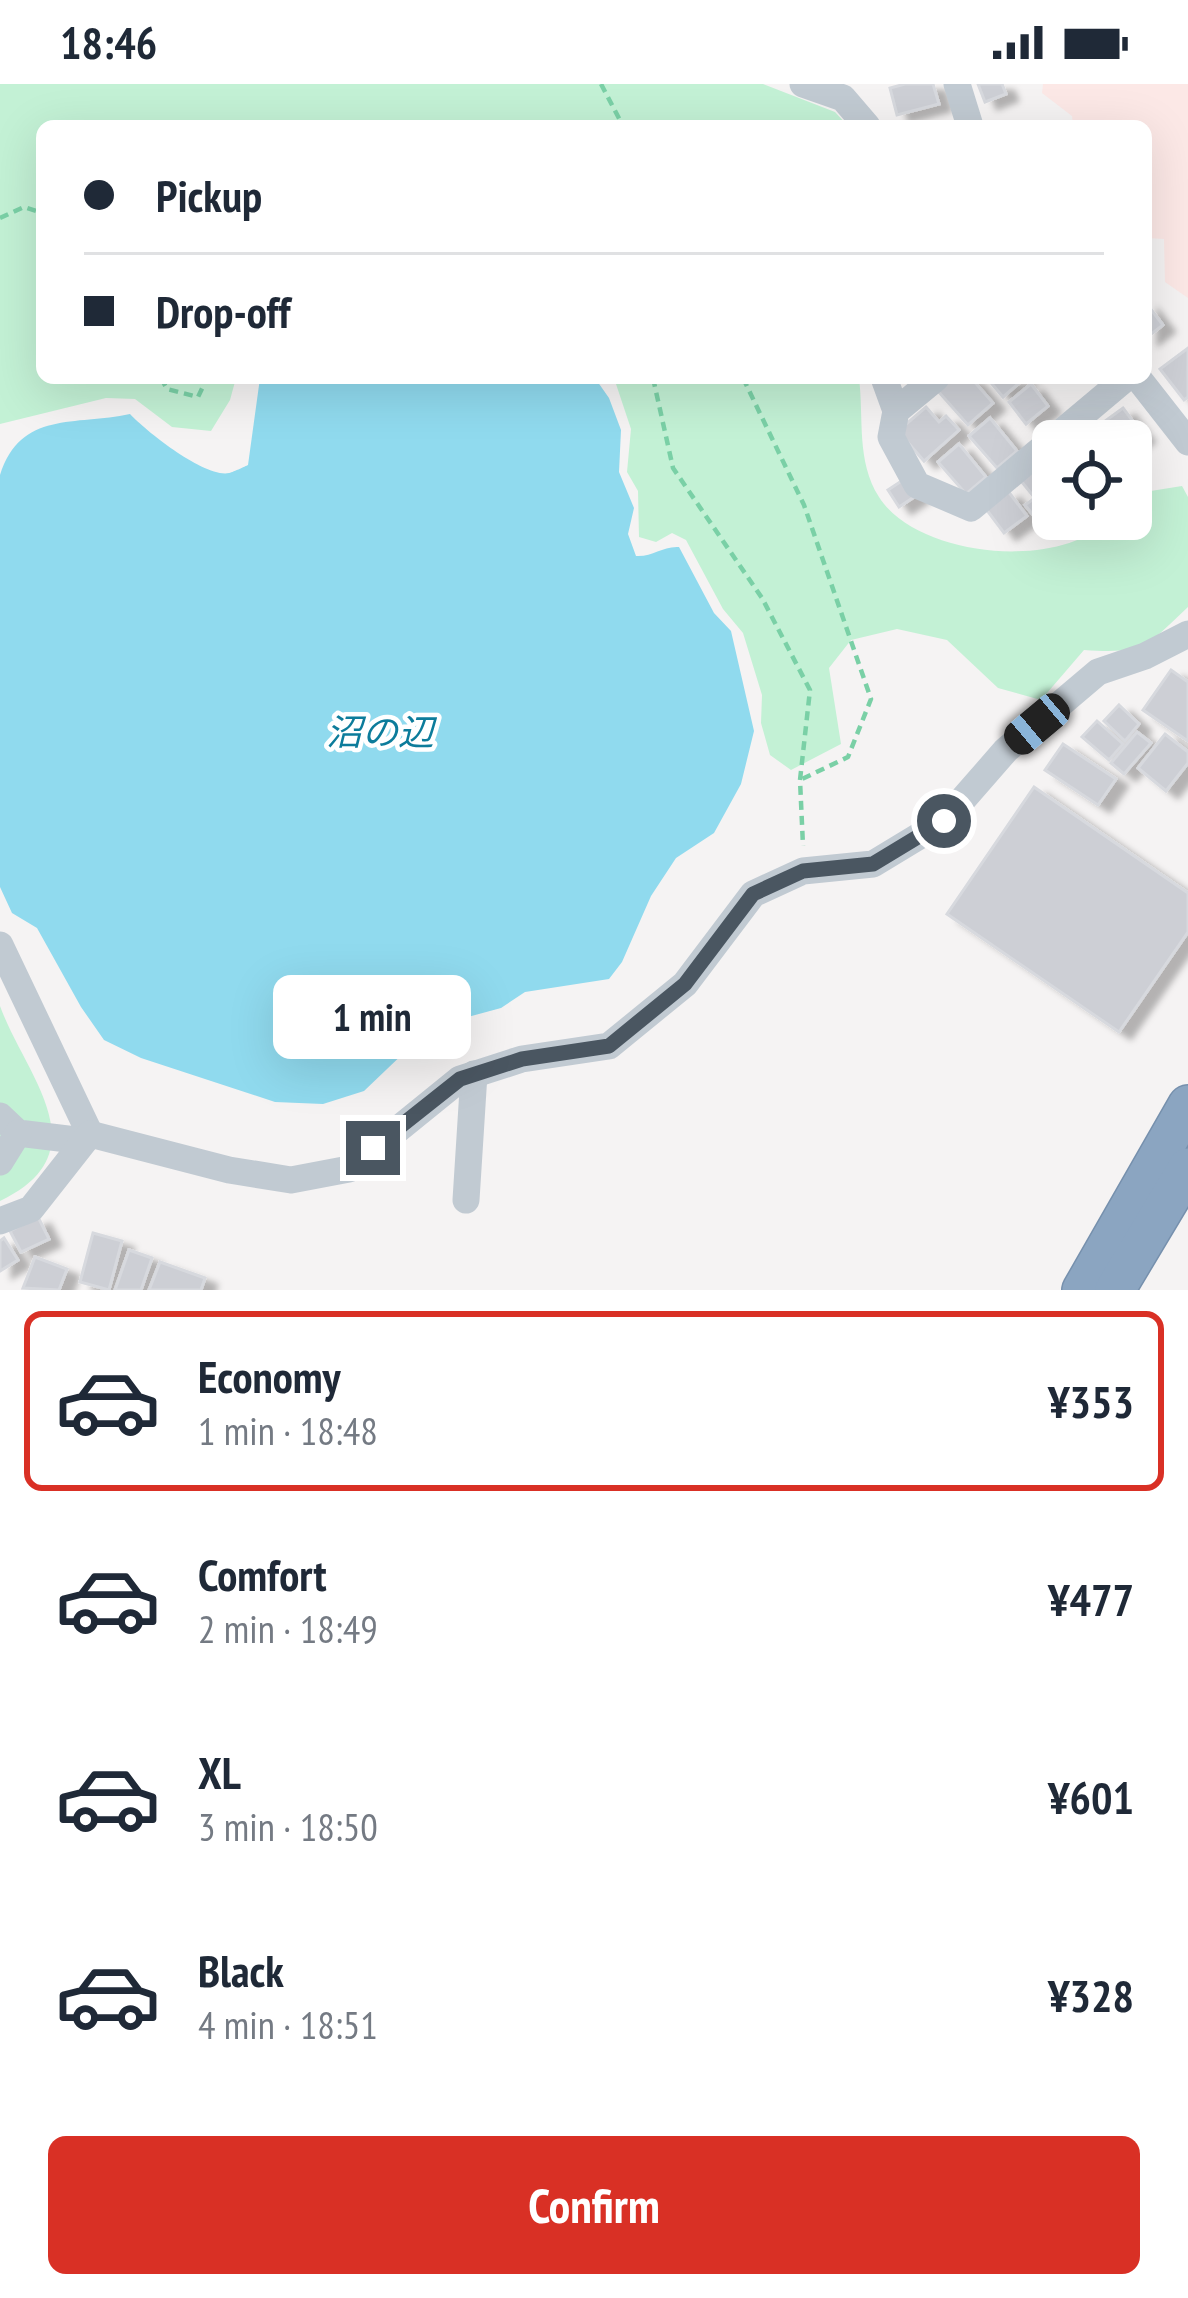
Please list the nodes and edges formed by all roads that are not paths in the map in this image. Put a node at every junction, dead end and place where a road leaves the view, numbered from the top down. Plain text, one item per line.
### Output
1 (802, 84) edge
2 (957, 84) edge
3 (847, 88) edge
4 (864, 120) edge
5 (968, 120) edge
6 (886, 384) edge
7 (929, 384) edge
8 (1119, 384) edge
9 (1143, 384) edge
10 (896, 411) junction
11 (1188, 442) edge
12 (1188, 634) edge
13 (0, 945) edge
14 (474, 1075) junction
15 (1188, 1105) edge
16 (9, 1125) edge
17 (87, 1137) junction
18 (0, 1162) edge
19 (1188, 1168) edge
20 (466, 1200) dead end
21 (0, 1221) edge
22 (1082, 1290) edge
23 (1115, 1290) edge

1 - 3 street
2 - 5 street
3 - 4 street
6 - 10 street
7 - 10 street
8 - 10 street
9 - 11 street
12 - 14 street
13 - 17 street
14 - 17 street
14 - 20 street
15 - 22 highway
16 - 17 street
16 - 18 street
17 - 21 street
19 - 23 highway

